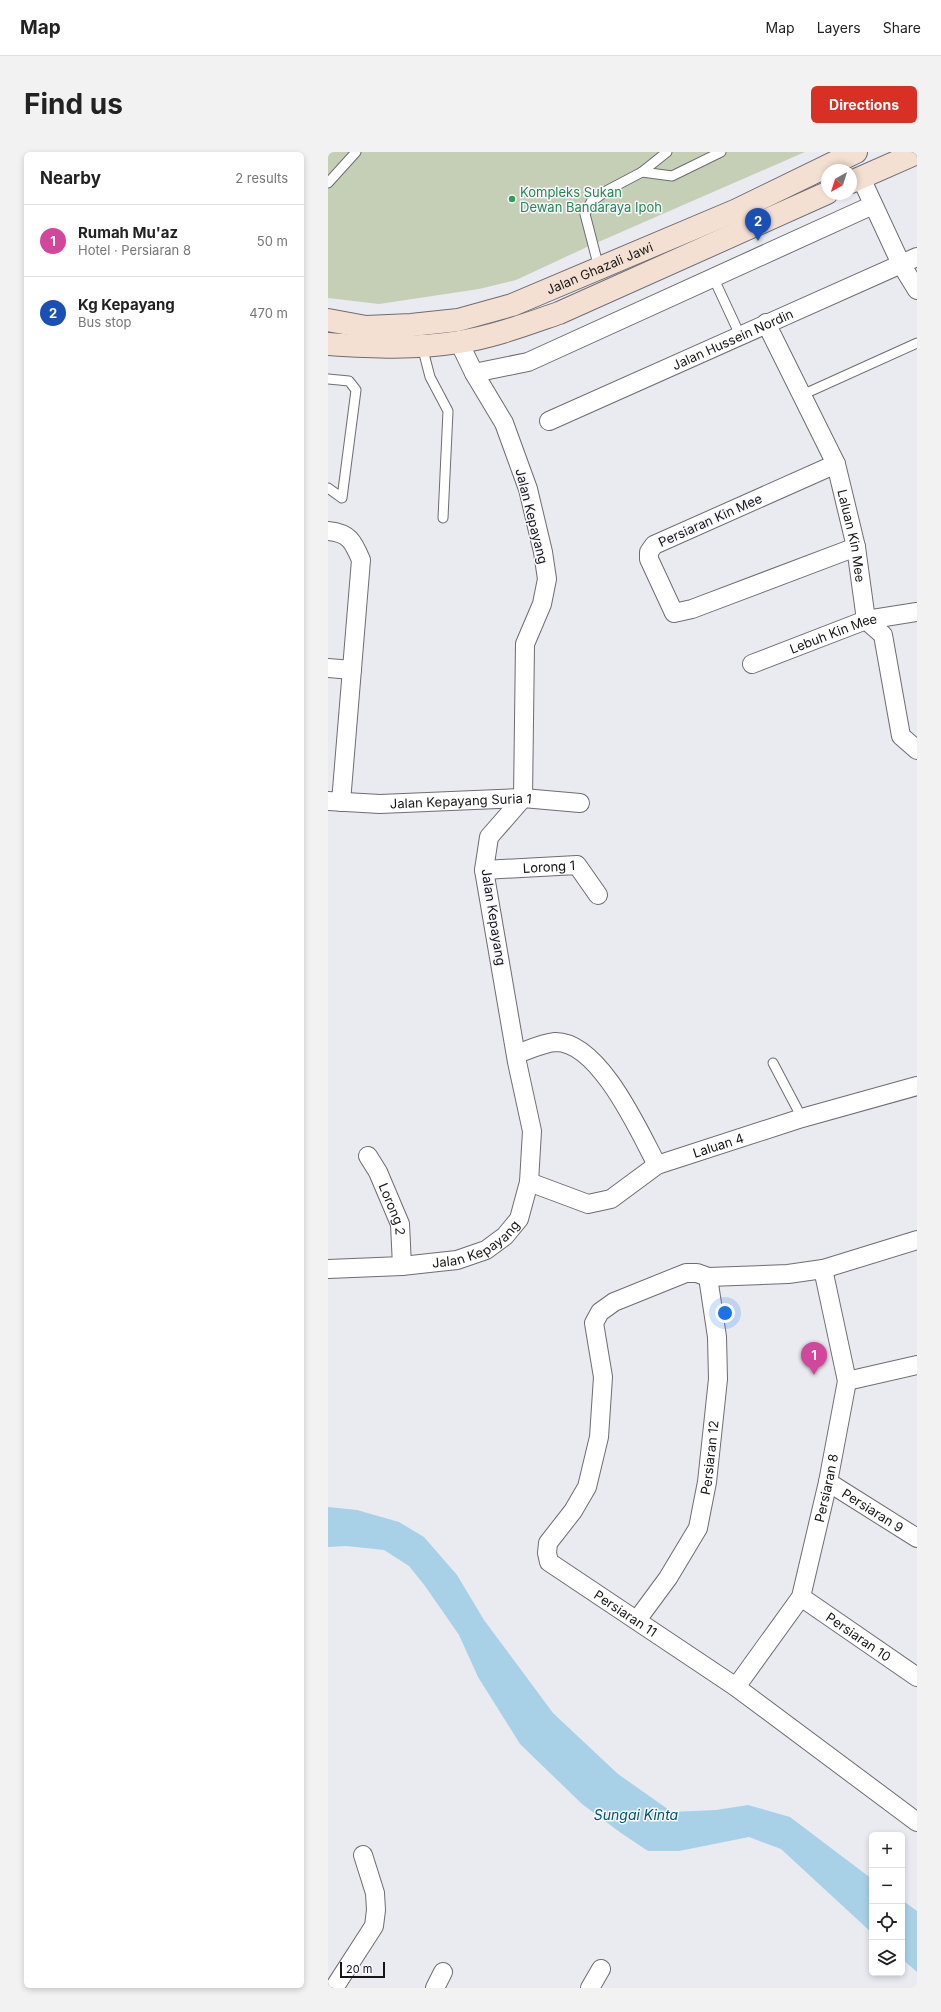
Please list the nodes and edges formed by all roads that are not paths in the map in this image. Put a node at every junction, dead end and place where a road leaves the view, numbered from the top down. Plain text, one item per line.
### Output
1 (356, 152) edge
2 (667, 152) edge
3 (721, 152) edge
4 (856, 152) edge
5 (882, 152) edge
6 (917, 153) edge
7 (642, 172) junction
8 (857, 175) edge
9 (857, 177) edge
10 (329, 179) edge
11 (821, 180) edge
12 (796, 181) junction
13 (857, 182) edge
14 (821, 196) edge
15 (873, 205) junction
16 (909, 260) edge
17 (600, 269) junction
18 (713, 277) junction
19 (917, 290) edge
20 (328, 320) edge
21 (766, 323) junction
22 (366, 328) junction
23 (740, 334) junction
24 (459, 342) junction
25 (917, 343) edge
26 (328, 344) edge
27 (422, 345) junction
28 (474, 373) junction
29 (328, 379) edge
30 (802, 395) junction
31 (549, 421) dead end
32 (836, 464) junction
33 (328, 488) edge
34 (443, 518) dead end
35 (332, 531) edge
36 (856, 547) junction
37 (917, 612) edge
38 (866, 620) junction
39 (752, 664) dead end
40 (328, 668) edge
41 (352, 670) junction
42 (917, 750) edge
43 (523, 798) junction
44 (334, 802) edge
45 (580, 803) dead end
46 (484, 870) junction
47 (598, 894) dead end
48 (517, 1054) junction
49 (773, 1063) dead end
50 (917, 1086) edge
51 (802, 1118) junction
52 (368, 1156) dead end
53 (657, 1165) junction
54 (529, 1182) junction
55 (917, 1240) edge
56 (402, 1266) junction
57 (328, 1269) edge
58 (823, 1269) junction
59 (708, 1277) junction
60 (917, 1365) edge
61 (847, 1380) junction
62 (828, 1482) junction
63 (917, 1538) edge
64 (801, 1597) junction
65 (637, 1620) junction
66 (917, 1677) edge
67 (736, 1687) junction
68 (917, 1822) edge
69 (363, 1855) dead end
70 (601, 1969) dead end
71 (443, 1972) dead end
72 (334, 1988) edge
73 (435, 1988) edge
74 (590, 1988) edge

1 - 10 lane
2 - 7 lane
3 - 7 lane
4 - 12 main road, Jalan Ghazali Jawi
5 - 8 main road
6 - 9 main road
7 - 17 lane
11 - 12 main road
12 - 17 main road, Jalan Ghazali Jawi
13 - 15 street
14 - 24 main road, Jalan Ghazali Jawi
15 - 16 street
15 - 18 street
16 - 19 street
16 - 21 street, Jalan Hussein Nordin
17 - 22 main road, Jalan Ghazali Jawi
18 - 23 lane
18 - 28 street
20 - 22 main road, Jalan Ghazali Jawi
21 - 23 street, Jalan Hussein Nordin
21 - 30 street, Laluan Kin Mee
22 - 24 main road
23 - 31 street, Jalan Hussein Nordin
24 - 27 main road, Jalan Ghazali Jawi
24 - 28 street, Jalan Kepayang
25 - 30 lane
26 - 27 main road, Jalan Ghazali Jawi
27 - 34 lane
28 - 43 street, Jalan Kepayang
29 - 33 lane
30 - 32 street, Laluan Kin Mee
32 - 36 street, Laluan Kin Mee
32 - 36 street, Persiaran Kin Mee
35 - 41 street
36 - 38 street, Laluan Kin Mee
37 - 38 street, Lebuh Kin Mee
38 - 39 street, Lebuh Kin Mee
38 - 42 street
40 - 41 street
41 - 44 street
43 - 44 street, Jalan Kepayang Suria 1
43 - 45 street, Jalan Kepayang Suria 1
43 - 46 street, Jalan Kepayang
46 - 47 street, Lorong 1
46 - 48 street, Jalan Kepayang
48 - 53 street
48 - 54 street, Jalan Kepayang
49 - 51 lane
50 - 51 street, Laluan 4
51 - 53 street, Laluan 4
52 - 56 street, Lorong 2
53 - 54 street, Laluan 4
54 - 56 street, Jalan Kepayang
55 - 58 street
56 - 57 street, Jalan Kepayang
58 - 59 street
58 - 61 street, Persiaran 8
59 - 65 street, Persiaran 12
59 - 65 street, Persiaran 11
60 - 61 street
61 - 62 street, Persiaran 8
62 - 63 street, Persiaran 9
62 - 64 street, Persiaran 8
64 - 66 street, Persiaran 10
64 - 67 street, Persiaran 8
65 - 67 street, Persiaran 11
67 - 68 street, Persiaran 11
69 - 72 street
70 - 74 street
71 - 73 street

